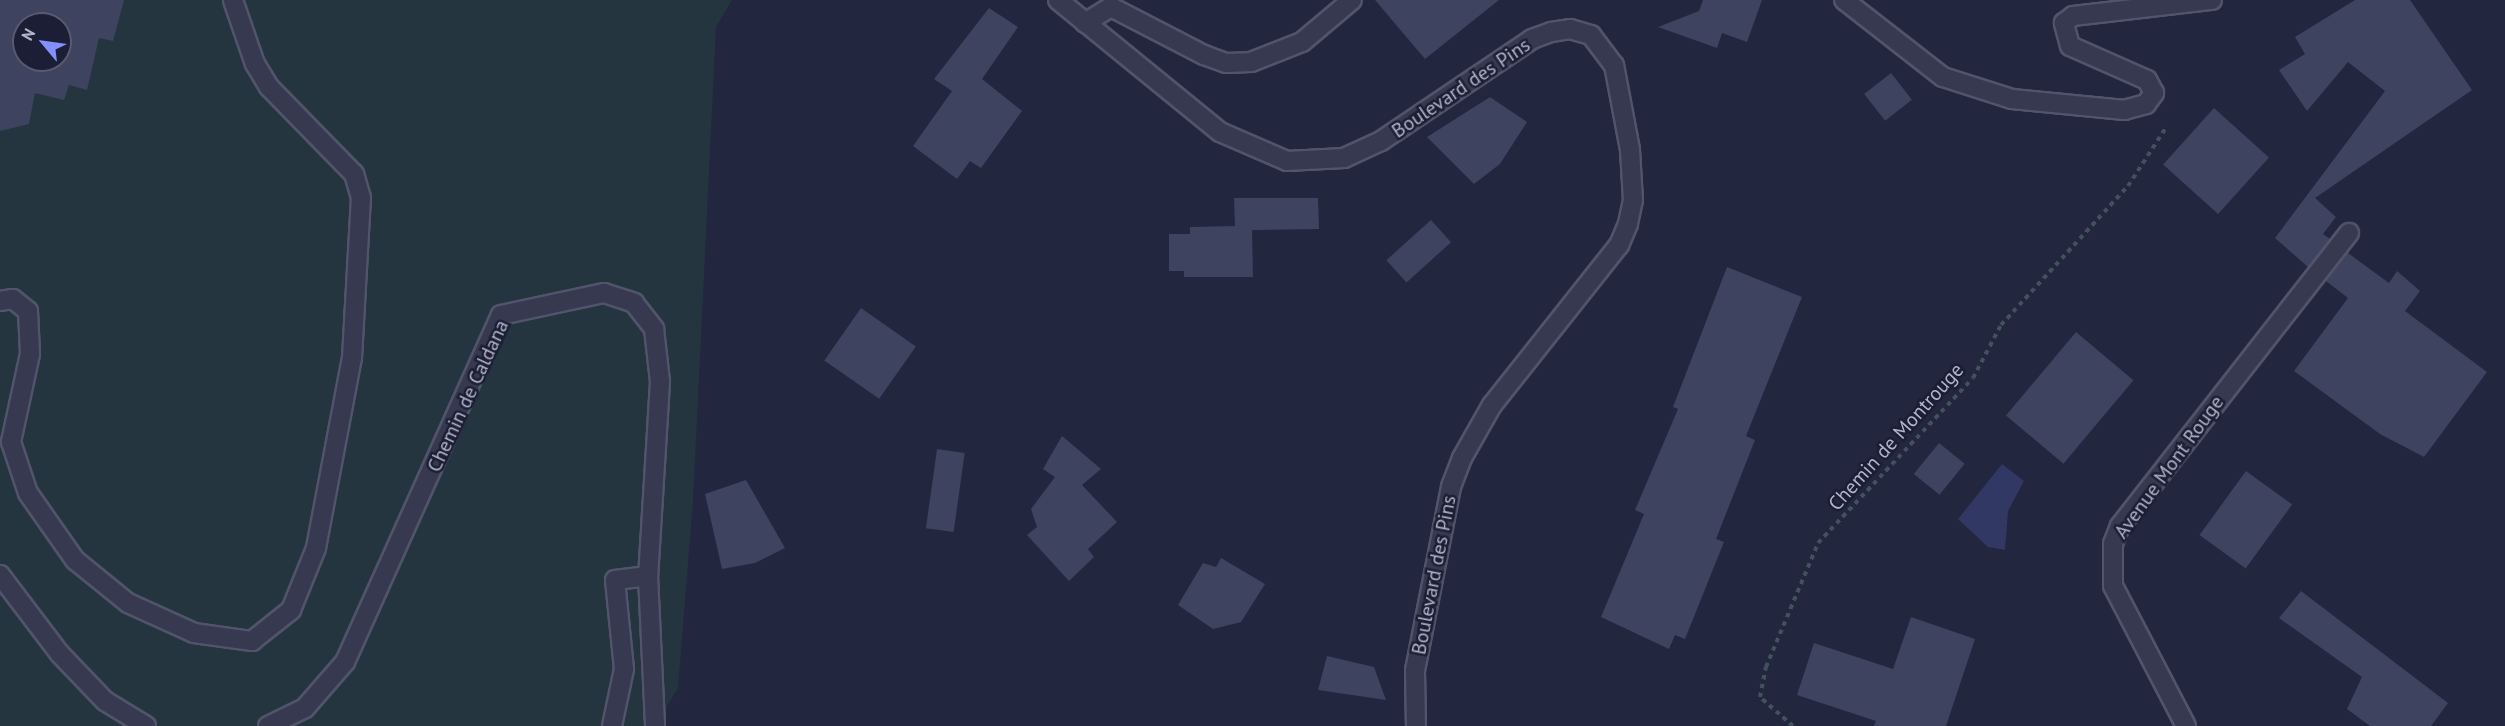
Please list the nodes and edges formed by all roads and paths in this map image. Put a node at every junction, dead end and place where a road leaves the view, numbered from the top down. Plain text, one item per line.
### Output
1 (233, 0) edge
2 (1058, 0) edge
3 (1352, 0) edge
4 (1844, 0) edge
5 (2212, 0) edge
6 (1085, 23) junction
7 (2146, 104) junction
8 (2349, 233) dead end
9 (0, 301) edge
10 (0, 575) edge
11 (648, 576) junction
12 (146, 726) edge
13 (268, 726) edge
14 (612, 726) edge
15 (655, 726) edge
16 (1416, 726) edge
17 (1793, 726) edge
18 (2186, 726) edge

1 - 9 street
2 - 6 street, Boulevard des Pins
3 - 6 street
4 - 7 street
5 - 7 street
6 - 16 street, Boulevard des Pins
7 - 17 path, Chemin de Montrouge
8 - 18 street, Avenue Mont Rouge
10 - 12 street
11 - 13 street, Chemin de Caldana
11 - 14 street
11 - 15 street

